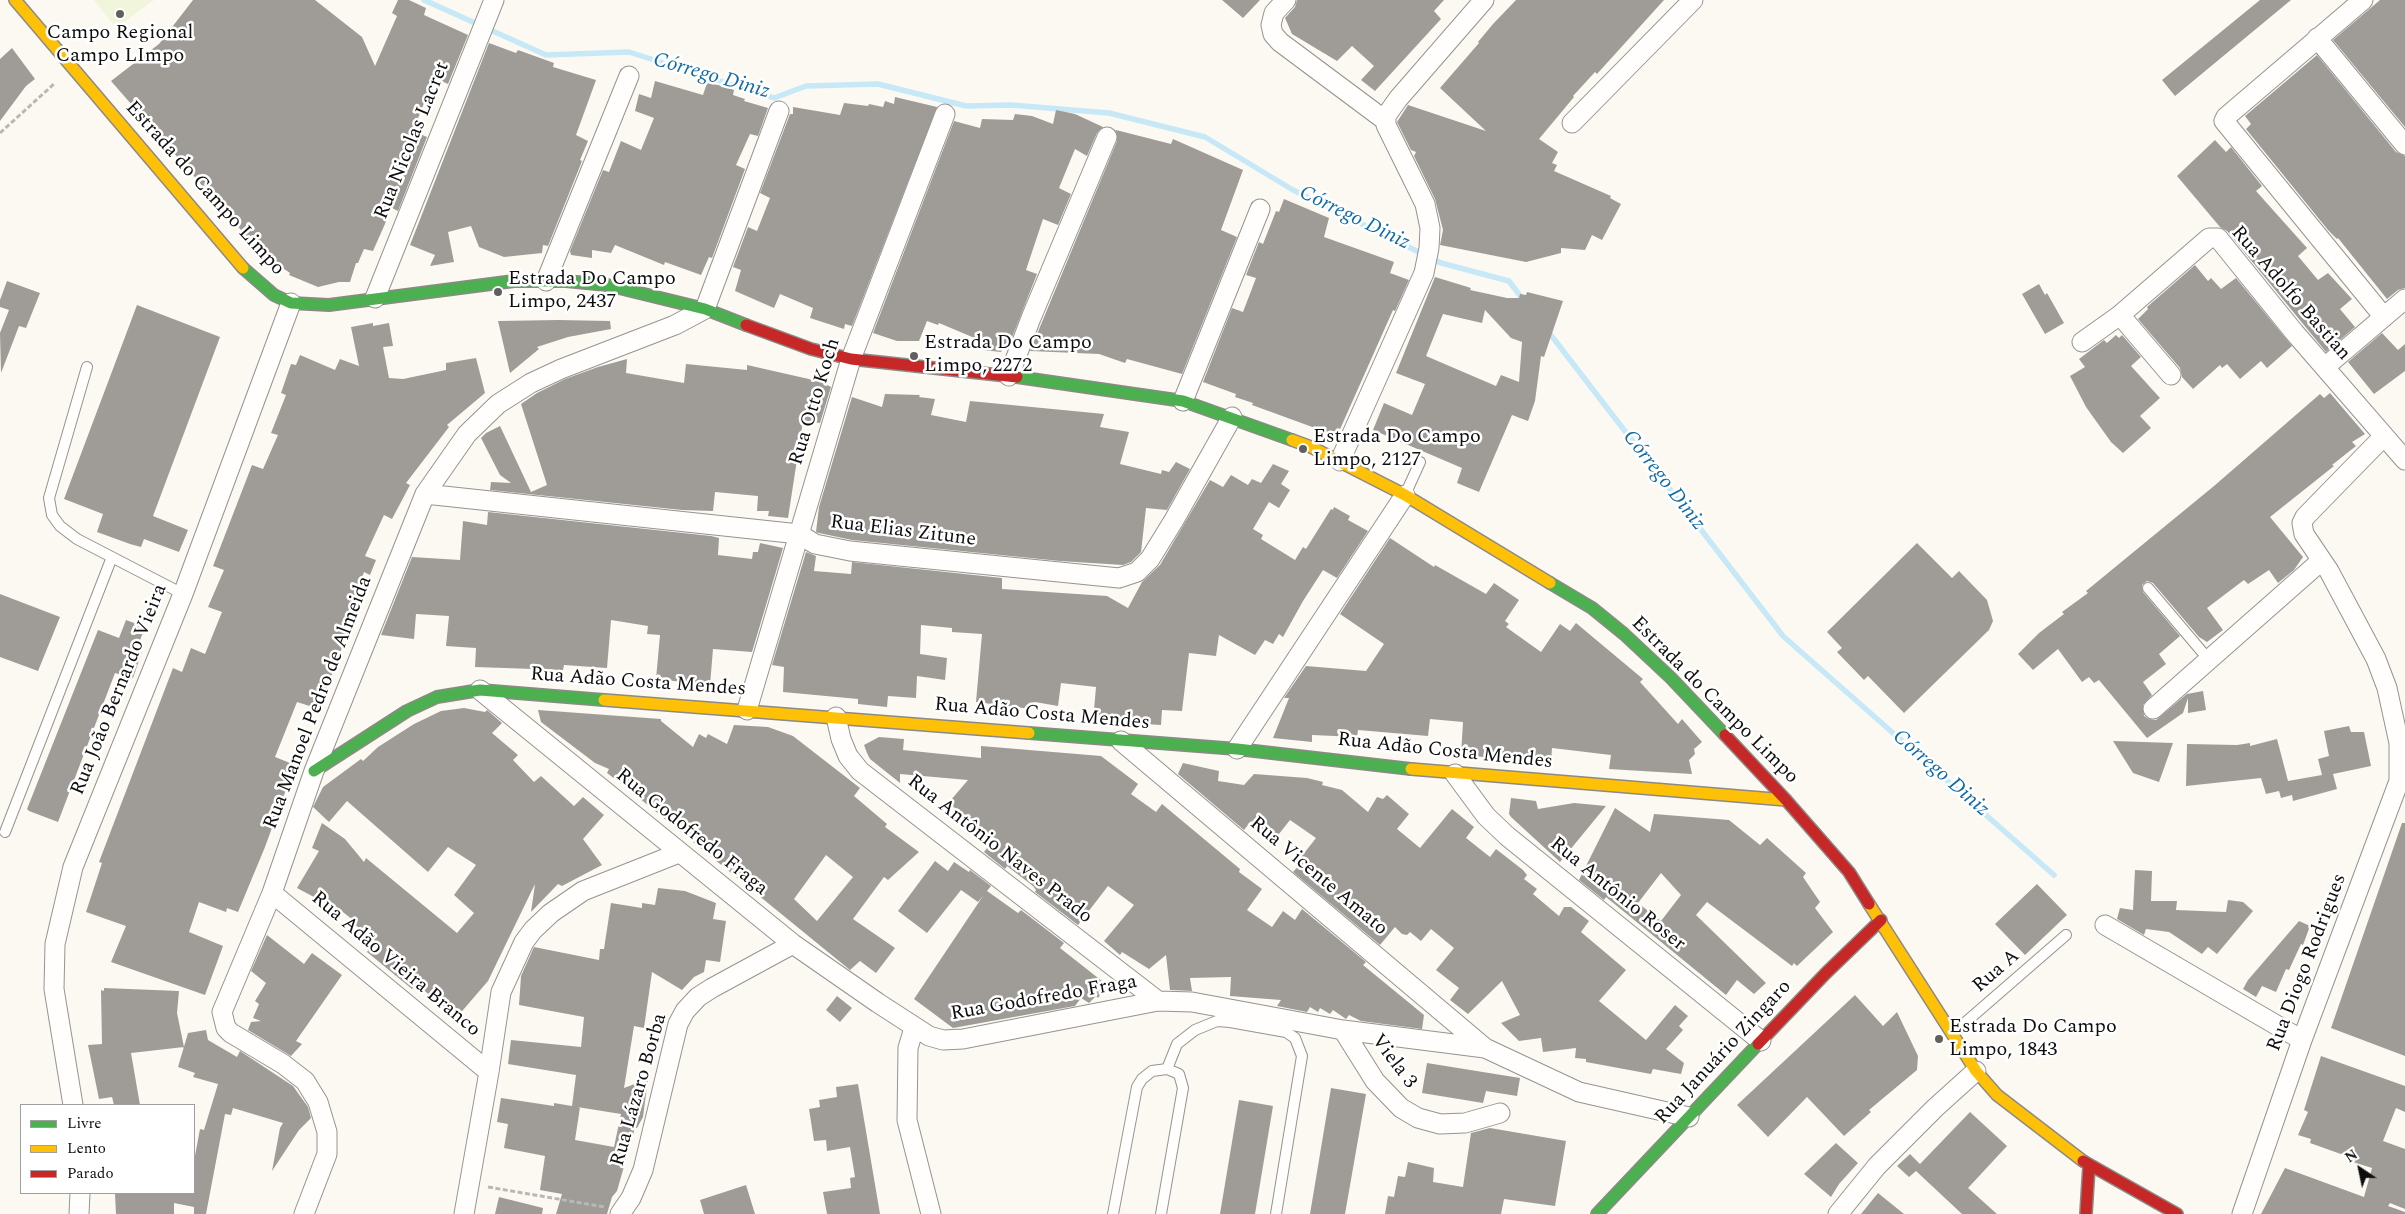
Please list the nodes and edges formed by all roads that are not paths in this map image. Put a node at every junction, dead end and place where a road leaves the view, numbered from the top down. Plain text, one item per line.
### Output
1 (15, 0) edge
2 (1286, 0) edge
3 (1484, 0) edge
4 (1693, 0) edge
5 (2363, 0) edge
6 (493, 1) edge
7 (2317, 38) junction
8 (629, 76) dead end
9 (779, 111) dead end
10 (946, 114) dead end
11 (1387, 116) junction
12 (1572, 123) dead end
13 (1107, 137) dead end
14 (2405, 145) edge
15 (1260, 209) dead end
16 (546, 281) junction
17 (374, 298) junction
18 (2405, 299) edge
19 (291, 303) junction
20 (705, 309) junction
21 (2120, 315) junction
22 (2384, 317) junction
23 (2082, 342) dead end
24 (851, 359) junction
25 (87, 367) dead end
26 (2324, 367) junction
27 (2171, 375) dead end
28 (1009, 376) junction
29 (1183, 401) junction
30 (1232, 417) junction
31 (2384, 436) junction
32 (2405, 460) edge
33 (1340, 461) junction
34 (1420, 462) dead end
35 (425, 494) junction
36 (1405, 495) junction
37 (799, 534) junction
38 (112, 557) junction
39 (2321, 561) junction
40 (2148, 588) dead end
41 (183, 594) junction
42 (2209, 660) junction
43 (480, 690) junction
44 (2153, 709) dead end
45 (747, 710) junction
46 (836, 717) junction
47 (2400, 719) edge
48 (1121, 741) junction
49 (1237, 749) junction
50 (314, 771) junction
51 (1455, 774) junction
52 (2403, 775) edge
53 (1786, 800) junction
54 (4, 832) dead end
55 (679, 852) junction
56 (272, 893) junction
57 (1881, 920) junction
58 (2105, 925) dead end
59 (2066, 935) dead end
60 (793, 944) junction
61 (1158, 1001) junction
62 (914, 1028) junction
63 (1343, 1030) junction
64 (1951, 1035) junction
65 (2302, 1040) junction
66 (1762, 1041) junction
67 (1485, 1048) junction
68 (1167, 1069) junction
69 (1976, 1071) junction
70 (489, 1072) junction
71 (73, 1104) edge
72 (1500, 1113) dead end
73 (1689, 1117) junction
74 (2089, 1166) junction
75 (80, 1194) edge
76 (621, 1212) edge
77 (79, 1214) edge
78 (304, 1214) edge
79 (464, 1214) edge
80 (931, 1214) edge
81 (1113, 1214) edge
82 (1161, 1214) edge
83 (1276, 1214) edge
84 (1597, 1214) edge
85 (1838, 1214) edge
86 (2086, 1214) edge
87 (2177, 1214) edge
88 (2242, 1214) edge

1 - 19 main road, Estrada do Campo Limpo
2 - 11 street
3 - 11 street
4 - 12 street
5 - 7 street
6 - 17 street, Rua Nicolas Lacret
7 - 14 street
7 - 22 street
8 - 16 street
9 - 20 street
10 - 24 street, Rua Otto Koch
11 - 33 street
13 - 28 street
15 - 29 street
16 - 17 main road, Estrada do Campo Limpo
16 - 20 main road, Estrada do Campo Limpo
17 - 19 main road, Estrada do Campo Limpo
18 - 22 street
19 - 41 street, Rua João Bernardo Vieira
20 - 24 main road, Estrada do Campo Limpo
20 - 35 street, Rua Manoel Pedro de Almeida
21 - 23 street, Rua Adolfo Bastian
21 - 26 street, Rua Adolfo Bastian
21 - 27 street
22 - 26 street
24 - 28 main road, Estrada do Campo Limpo
24 - 37 street, Rua Otto Koch
25 - 38 lane
26 - 31 street, Rua Adolfo Bastian
28 - 29 main road, Estrada do Campo Limpo
29 - 30 main road, Estrada do Campo Limpo
30 - 33 main road, Estrada do Campo Limpo
30 - 37 street, Rua Elias Zitune
31 - 32 street, Rua Adolfo Bastian
31 - 39 street, Rua Diogo Rodrigues
33 - 36 main road, Estrada do Campo Limpo
34 - 36 lane
35 - 37 street, Rua Elias Zitune
35 - 50 street, Rua Manoel Pedro de Almeida
36 - 49 street
36 - 53 main road, Estrada do Campo Limpo
37 - 45 street, Rua Otto Koch
38 - 41 lane
38 - 54 lane
39 - 42 street
39 - 47 street, Rua Diogo Rodrigues
40 - 42 lane
41 - 71 street, Rua João Bernardo Vieira
42 - 44 street
43 - 45 main road, Rua Adão Costa Mendes
43 - 50 main road, Rua Adão Costa Mendes
43 - 55 street, Rua Godofredo Fraga
45 - 46 main road, Rua Adão Costa Mendes
46 - 48 main road, Rua Adão Costa Mendes
46 - 61 street, Rua Antônio Naves Prado
47 - 52 street, Rua Diogo Rodrigues
48 - 49 main road, Rua Adão Costa Mendes
48 - 67 street, Rua Vicente Amato
49 - 51 main road, Rua Adão Costa Mendes
50 - 56 street, Rua Manoel Pedro de Almeida
51 - 53 main road, Rua Adão Costa Mendes
51 - 66 street, Rua Antônio Roser
52 - 65 street, Rua Diogo Rodrigues
53 - 57 main road, Estrada do Campo Limpo
55 - 60 street, Rua Godofredo Fraga
55 - 70 street
56 - 70 street, Rua Adão Vieira Branco
56 - 78 street, Rua Manoel Pedro de Almeida
57 - 64 main road, Estrada do Campo Limpo
57 - 66 main road, Rua Januário Zingaro
58 - 65 street
59 - 64 lane, Rua A
60 - 62 street, Rua Godofredo Fraga
60 - 76 street, Rua Lázaro Borba
61 - 62 street, Rua Godofredo Fraga
61 - 63 street, Rua Godofredo Fraga
62 - 80 street
63 - 67 street, Rua Godofredo Fraga
63 - 72 street, Viela 3
64 - 69 main road, Estrada do Campo Limpo
65 - 88 street, Rua Diogo Rodrigues
66 - 73 main road, Rua Januário Zingaro
67 - 73 street, Rua Godofredo Fraga
68 - 81 lane
68 - 82 lane
68 - 83 lane
69 - 74 main road, Estrada do Campo Limpo
69 - 85 street
70 - 79 street
73 - 84 main road, Rua Januário Zingaro
74 - 86 main road
74 - 87 main road, Estrada do Campo Limpo
75 - 77 street

